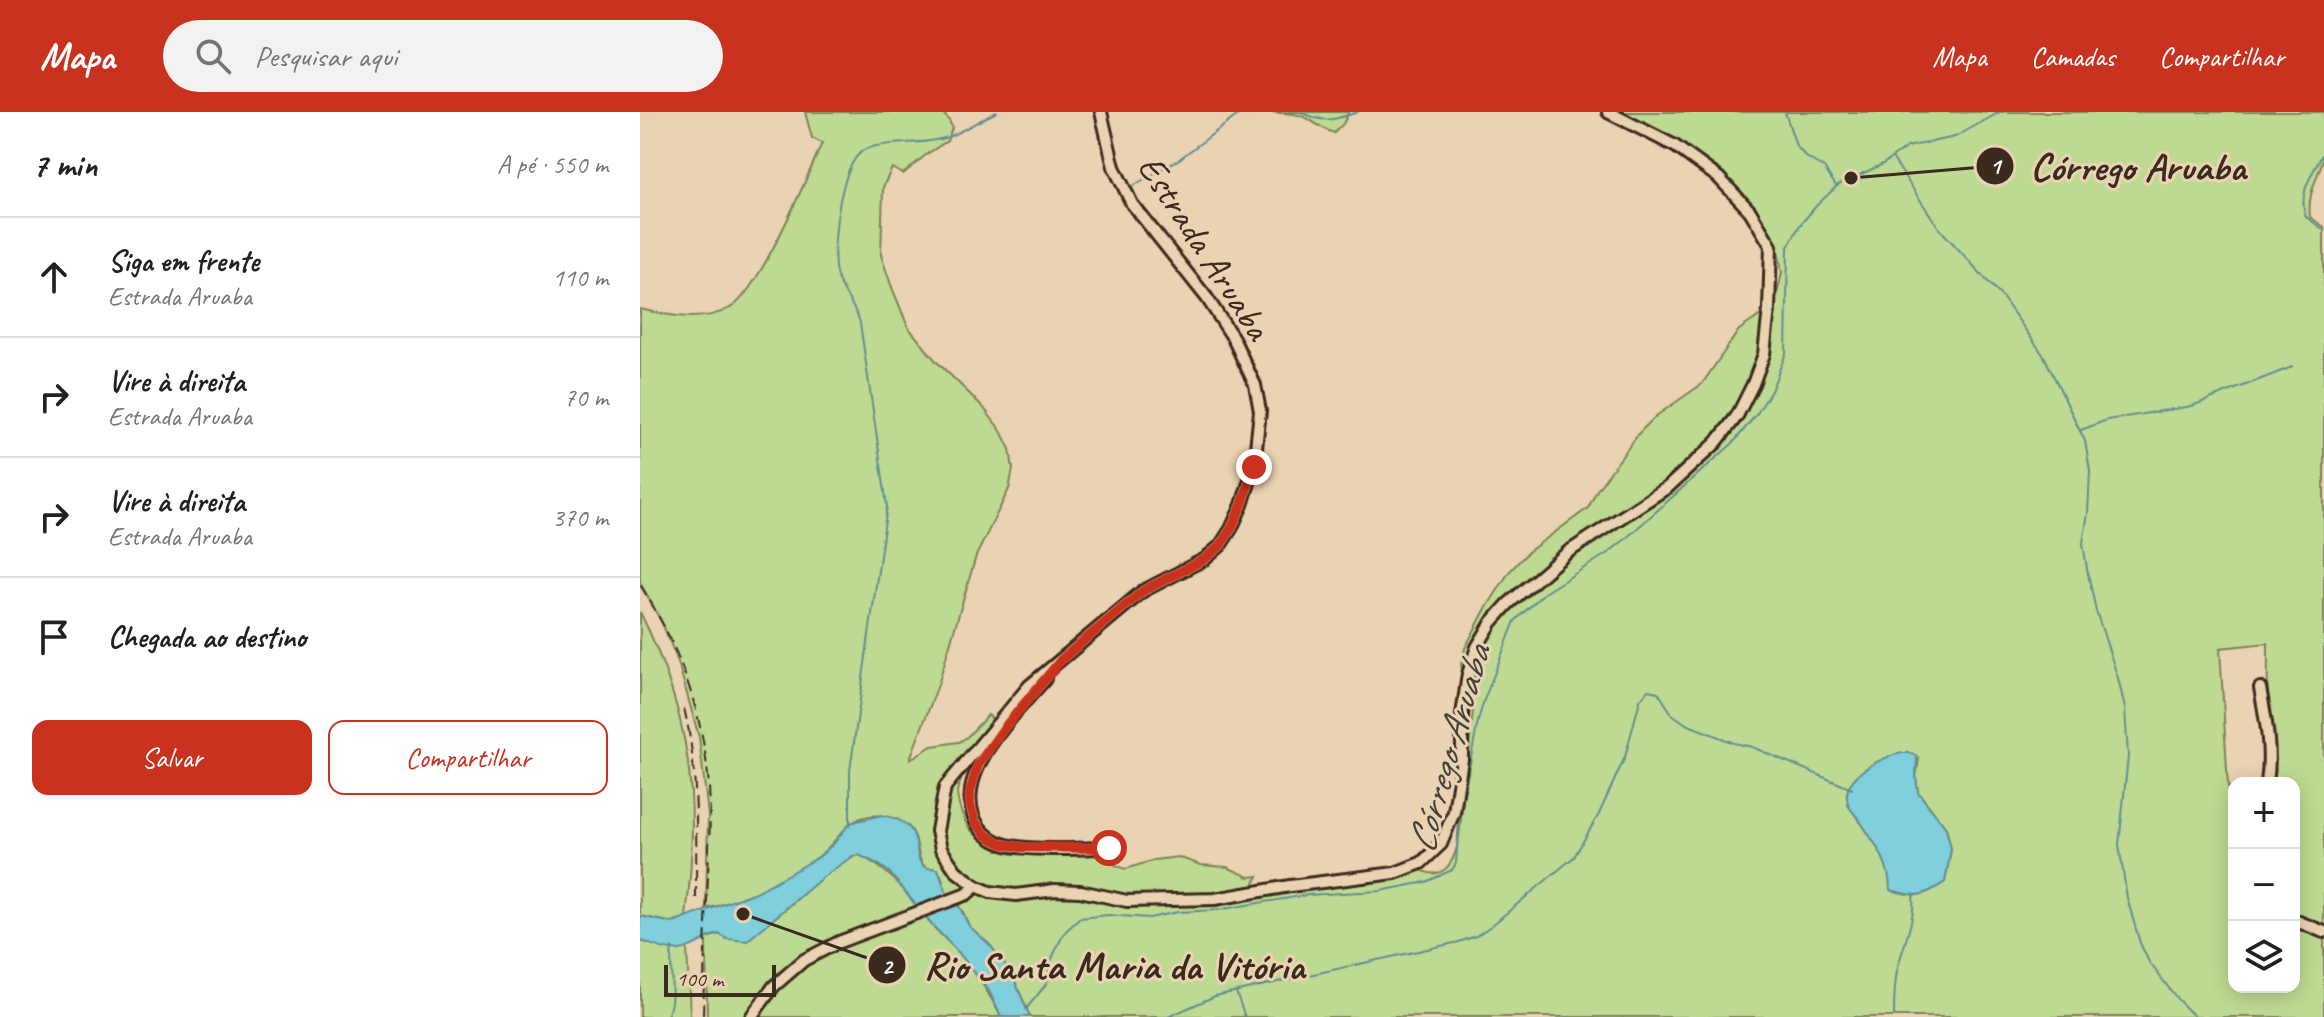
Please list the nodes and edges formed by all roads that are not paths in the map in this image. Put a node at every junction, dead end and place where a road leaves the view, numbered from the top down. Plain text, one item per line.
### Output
1 (1101, 112) edge
2 (1608, 112) edge
3 (1062, 659) junction
4 (2260, 688) dead end
5 (2268, 777) edge
6 (1109, 848) dead end
7 (976, 886) junction
8 (2296, 921) edge
9 (2324, 932) edge
10 (751, 1017) edge

1 - 3 street, Estrada Aruaba
2 - 7 street
3 - 6 street, Estrada Aruaba
3 - 7 street, Estrada Aruaba
4 - 5 street
7 - 10 street
8 - 9 street

